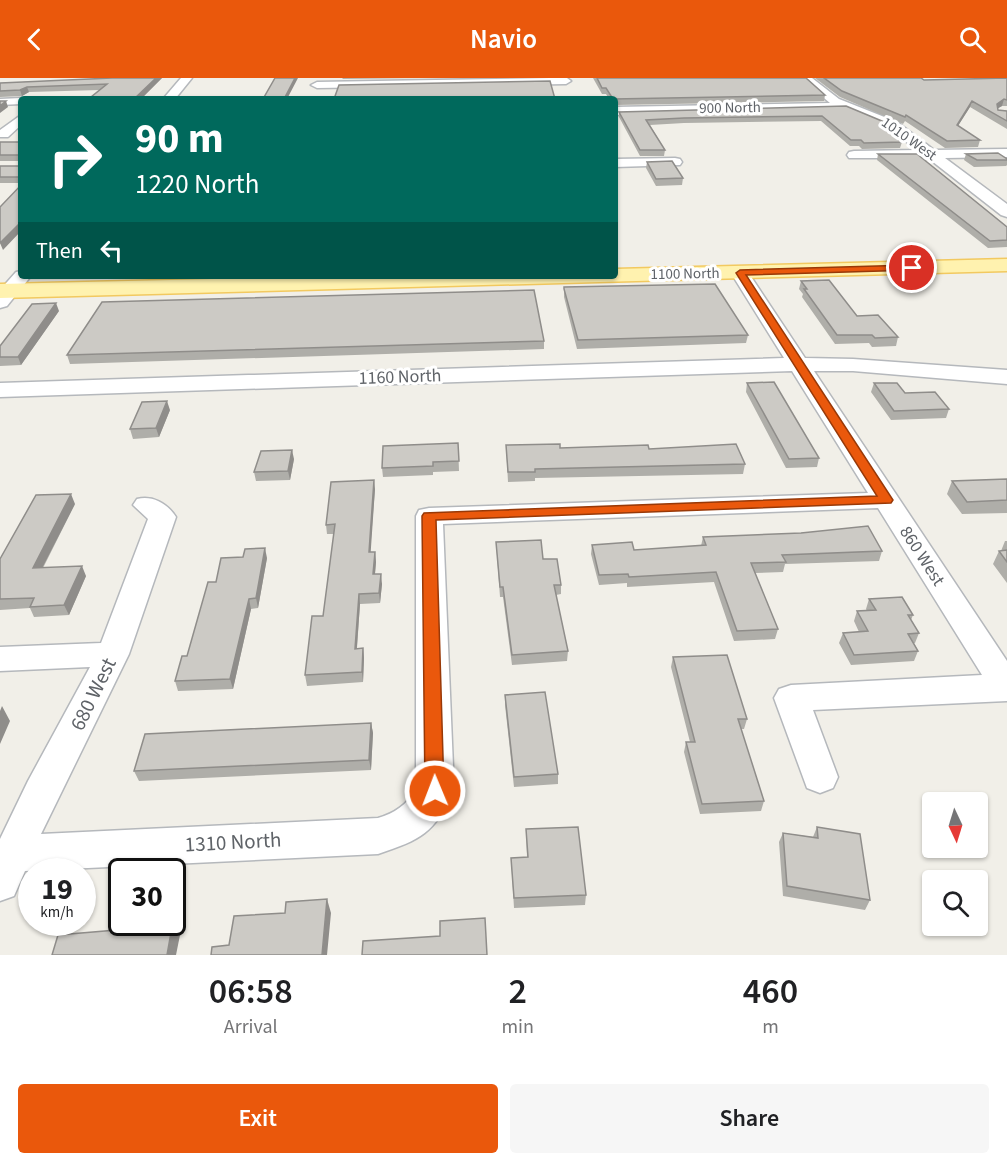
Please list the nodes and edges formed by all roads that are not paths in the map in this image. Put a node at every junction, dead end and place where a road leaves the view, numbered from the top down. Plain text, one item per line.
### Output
1 (187, 78) edge
2 (806, 78) edge
3 (318, 82) edge
4 (567, 83) edge
5 (172, 96) edge
6 (312, 96) edge
7 (0, 102) edge
8 (18, 102) edge
9 (845, 106) junction
10 (618, 111) edge
11 (18, 121) edge
12 (2, 134) edge
13 (18, 134) edge
14 (1007, 153) edge
15 (931, 154) junction
16 (854, 155) dead end
17 (675, 162) edge
18 (618, 163) edge
19 (1007, 212) edge
20 (1007, 265) edge
21 (740, 273) junction
22 (618, 276) edge
23 (364, 279) edge
24 (312, 280) edge
25 (8, 290) edge
26 (799, 364) junction
27 (1007, 377) edge
28 (0, 390) edge
29 (886, 500) junction
30 (146, 505) dead end
31 (113, 654) junction
32 (0, 659) edge
33 (1002, 674) edge
34 (820, 777) dead end
35 (7, 867) edge

1 - 5 street
2 - 9 street, 1010 West
3 - 4 street
3 - 6 street
7 - 8 street
9 - 10 street, 900 North
9 - 15 street, 1010 West
11 - 12 street
12 - 13 street
14 - 15 street
15 - 16 street
15 - 19 street, 1010 West
17 - 18 street
20 - 21 main road, 1100 North
21 - 22 main road, 1100 North
21 - 26 street, 860 West
23 - 24 main road, 1100 North
24 - 25 main road, 1100 North
26 - 27 street, 1160 North
26 - 28 street, 1160 North
26 - 29 street, 860 West
29 - 33 street, 860 West
29 - 35 street, 1310 North
30 - 31 street, 680 West
31 - 32 street
31 - 35 street, 680 West
33 - 34 street

